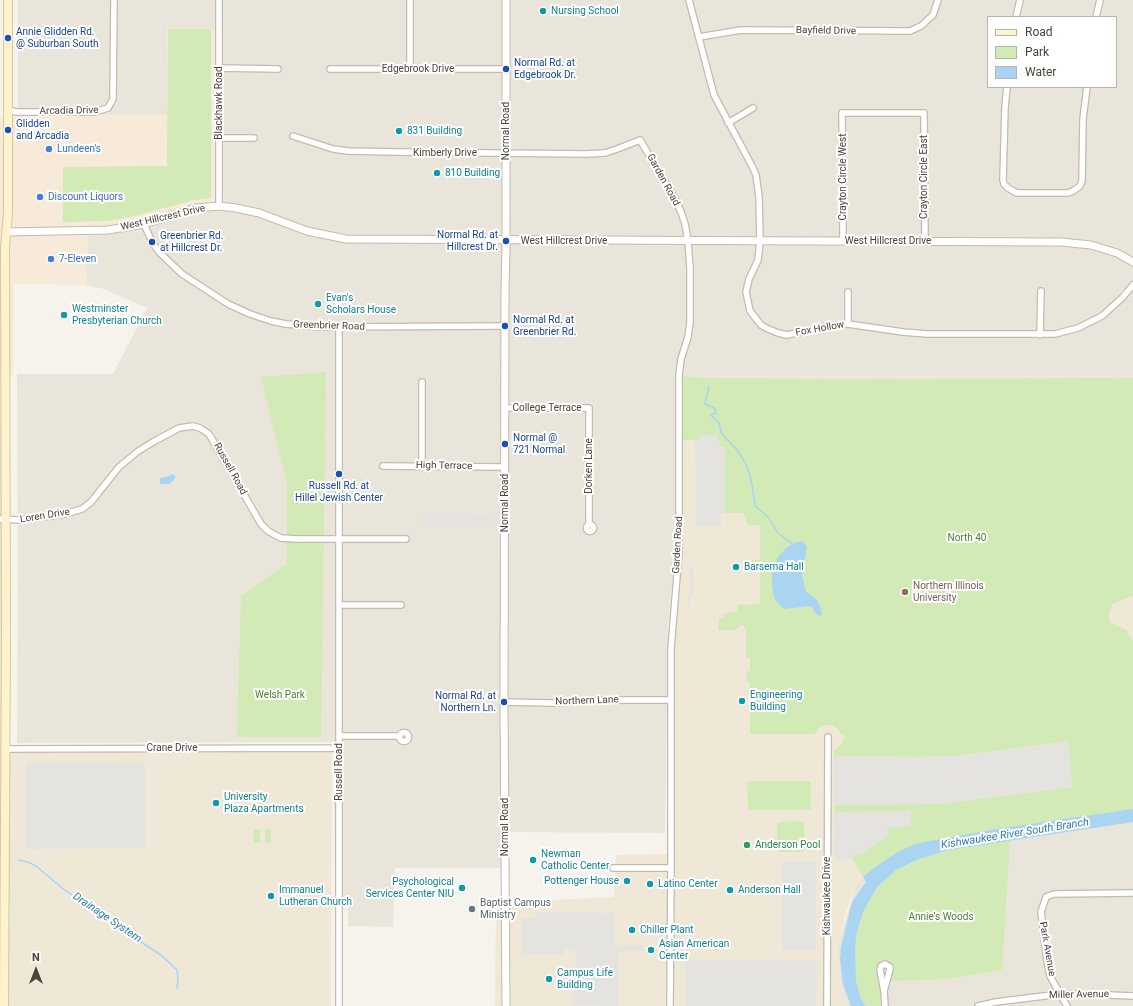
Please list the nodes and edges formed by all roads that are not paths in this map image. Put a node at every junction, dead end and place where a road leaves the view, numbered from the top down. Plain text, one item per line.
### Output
1 (8, 0) edge
2 (114, 0) edge
3 (219, 0) edge
4 (410, 0) edge
5 (506, 0) edge
6 (689, 0) edge
7 (938, 0) edge
8 (1020, 0) edge
9 (1100, 0) edge
10 (1016, 16) edge
11 (1096, 16) edge
12 (700, 37) junction
13 (219, 68) junction
14 (278, 69) dead end
15 (330, 69) dead end
16 (410, 69) junction
17 (506, 69) junction
18 (1007, 88) edge
19 (1087, 88) edge
20 (753, 108) dead end
21 (8, 110) junction
22 (842, 113) joint
23 (728, 123) junction
24 (293, 136) dead end
25 (219, 138) junction
26 (254, 138) dead end
27 (506, 153) junction
28 (599, 154) joint
29 (219, 206) junction
30 (144, 224) junction
31 (3, 232) edge
32 (506, 241) junction
33 (688, 241) junction
34 (760, 241) junction
35 (843, 241) junction
36 (925, 242) junction
37 (1133, 262) edge
38 (1133, 285) edge
39 (848, 292) dead end
40 (1040, 292) dead end
41 (848, 324) junction
42 (505, 326) junction
43 (339, 327) junction
44 (1040, 335) junction
45 (422, 382) dead end
46 (3, 383) edge
47 (505, 408) junction
48 (589, 408) joint
49 (383, 466) dead end
50 (422, 466) junction
51 (119, 467) joint
52 (505, 467) junction
53 (3, 520) edge
54 (589, 524) dead end
55 (338, 539) junction
56 (406, 539) dead end
57 (340, 605) junction
58 (401, 605) dead end
59 (3, 635) edge
60 (670, 700) junction
61 (504, 702) junction
62 (339, 736) junction
63 (399, 736) dead end
64 (828, 737) dead end
65 (339, 748) junction
66 (6, 749) junction
67 (613, 868) dead end
68 (671, 868) junction
69 (1133, 893) edge
70 (2, 902) edge
71 (884, 991) dead end
72 (1060, 994) junction
73 (1133, 996) edge
74 (4, 1006) edge
75 (339, 1006) edge
76 (506, 1006) edge
77 (670, 1006) edge
78 (827, 1006) edge
79 (885, 1006) edge
80 (978, 1006) edge
81 (1067, 1006) edge

1 - 21 main road
2 - 21 street, Arcadia Drive
3 - 13 street, Blackhawk Road
4 - 16 street
5 - 17 street, Normal Road
6 - 12 street, Fox Hollow
7 - 12 street, Bayfield Drive
8 - 10 street
9 - 11 street
12 - 23 street, Fox Hollow
13 - 14 street
13 - 25 street, Blackhawk Road
15 - 16 street, Edgebrook Drive
16 - 17 street, Edgebrook Drive
17 - 27 street, Normal Road
18 - 19 street
20 - 23 street
21 - 31 main road
22 - 35 street, Crayton Circle West
22 - 36 street, Crayton Circle East
23 - 34 street, Fox Hollow
24 - 27 street, Kimberly Drive
25 - 26 street
25 - 29 street, Blackhawk Road
27 - 28 street, Kimberly Drive
27 - 32 street, Normal Road
28 - 33 street, Garden Road
29 - 30 street, West Hillcrest Drive
29 - 32 street, West Hillcrest Drive
30 - 31 street, West Hillcrest Drive
30 - 43 street, Greenbrier Road
31 - 46 main road
32 - 33 street, West Hillcrest Drive
32 - 42 street, Normal Road
33 - 34 street, West Hillcrest Drive
33 - 60 street, Garden Road
34 - 35 street, West Hillcrest Drive
34 - 41 street, Fox Hollow
35 - 36 street, West Hillcrest Drive
36 - 37 street, West Hillcrest Drive
38 - 44 street, Fox Hollow
39 - 41 street
40 - 44 street
41 - 44 street, Fox Hollow
42 - 43 street, Greenbrier Road
42 - 47 street, Normal Road
43 - 55 street, Russell Road
45 - 50 street
46 - 53 main road
47 - 48 street, College Terrace
47 - 52 street, Normal Road
48 - 54 street, Dorken Lane
49 - 50 street, High Terrace
50 - 52 street, High Terrace
51 - 53 street, Loren Drive
51 - 55 street, Russell Road
52 - 61 street, Normal Road
53 - 59 main road
55 - 56 street
55 - 57 street, Russell Road
57 - 58 street
57 - 62 street, Russell Road
59 - 66 main road
60 - 61 street, Northern Lane
60 - 68 street, Garden Road
61 - 76 street, Normal Road
62 - 63 street
62 - 65 street, Russell Road
64 - 78 street, Kishwaukee Drive
65 - 66 street, Crane Drive
65 - 75 street, Russell Road
66 - 70 main road
67 - 68 street
68 - 77 street, Garden Road
69 - 72 street, Park Avenue
70 - 74 main road
71 - 79 street
72 - 73 street, Miller Avenue
72 - 80 street, Miller Avenue
72 - 81 street, Park Avenue

